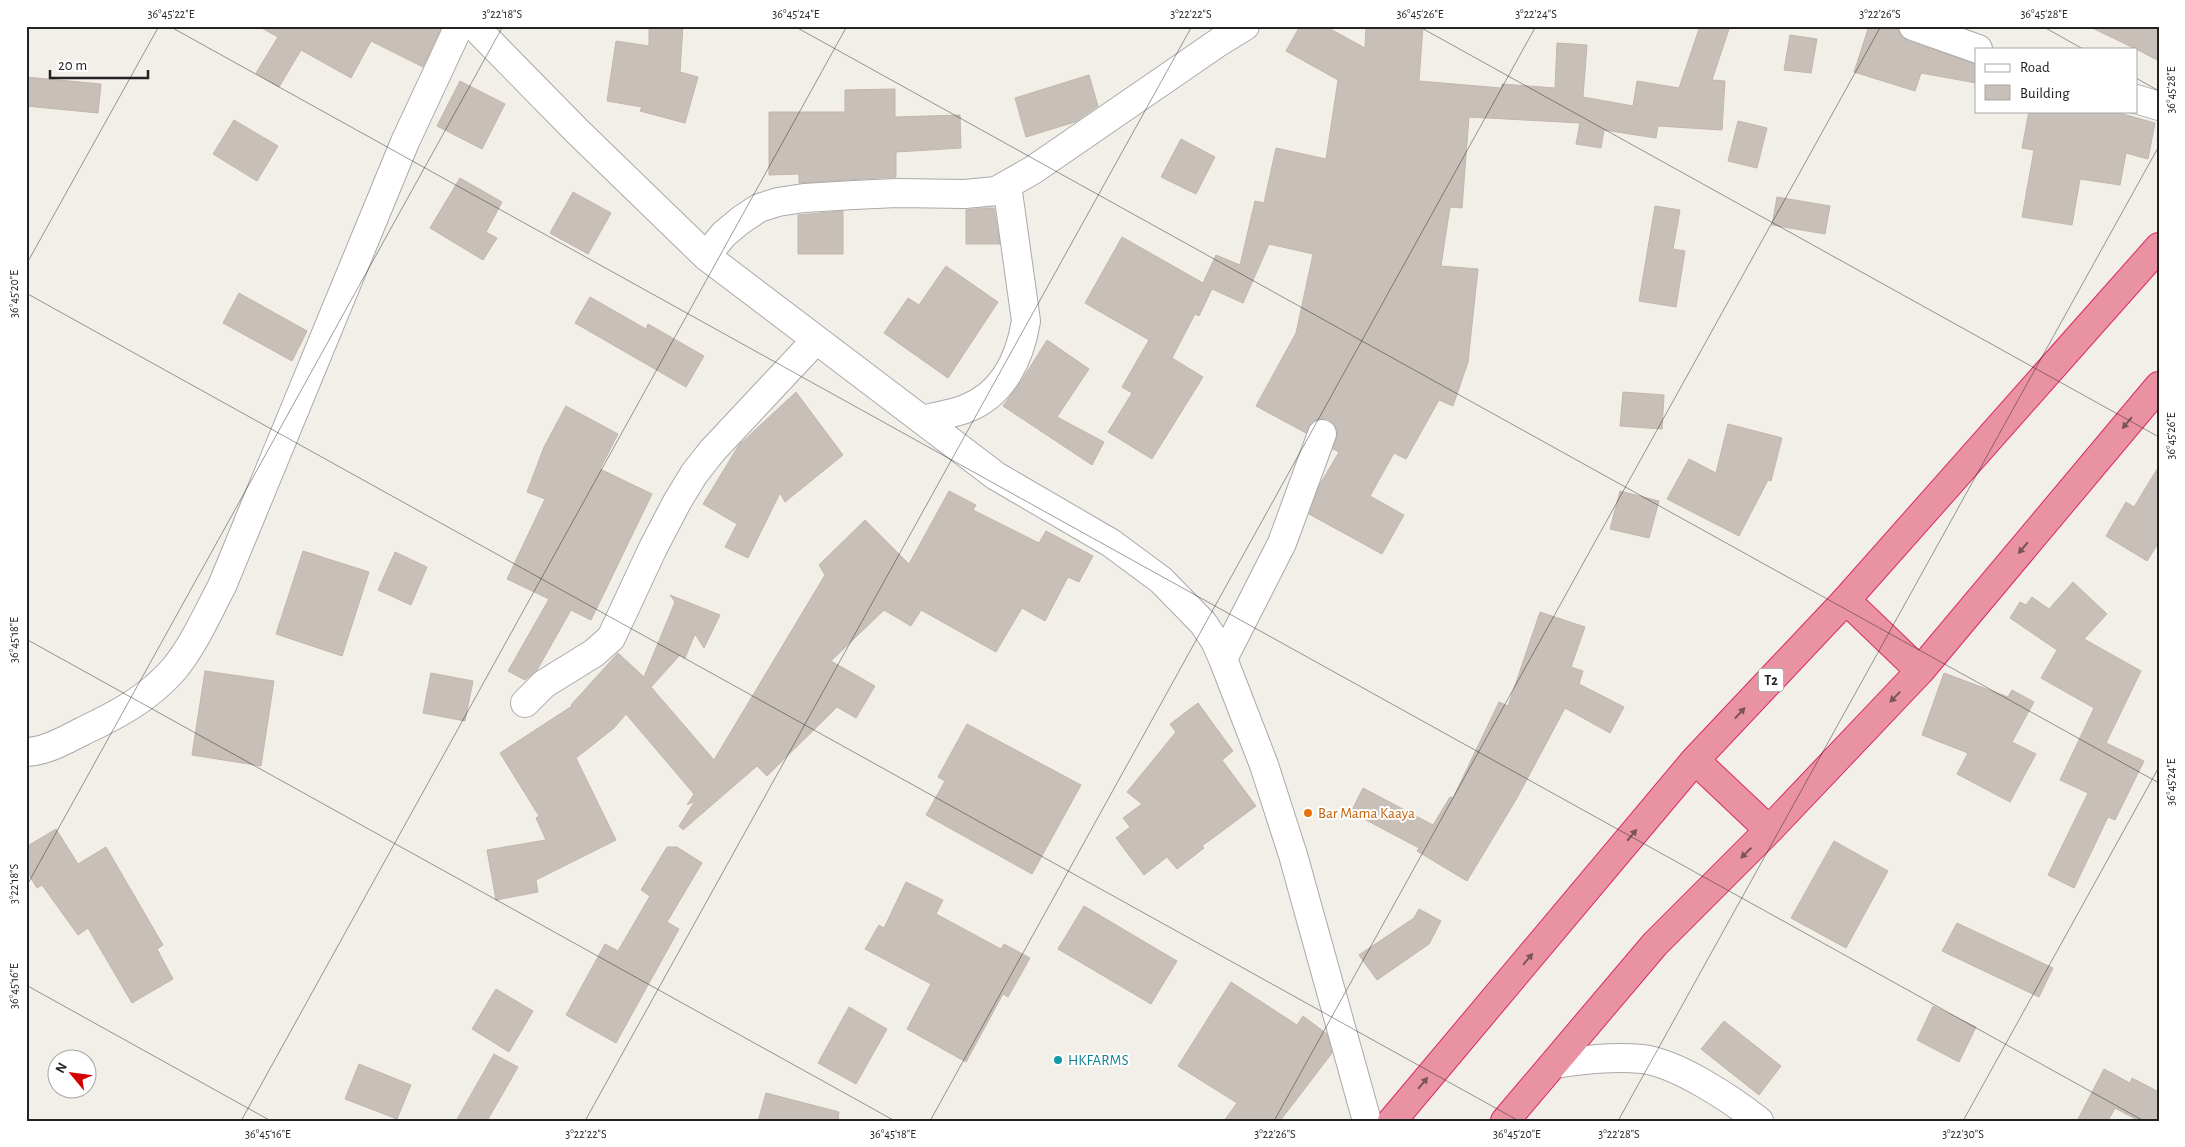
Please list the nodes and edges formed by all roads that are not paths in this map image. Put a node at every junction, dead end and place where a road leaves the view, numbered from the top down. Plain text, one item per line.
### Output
1 (459, 26) edge
2 (474, 26) edge
3 (1245, 26) edge
4 (1913, 26) edge
5 (1975, 48) edge
6 (2138, 100) edge
7 (2159, 106) edge
8 (1007, 186) junction
9 (2159, 247) edge
10 (706, 256) junction
11 (816, 340) junction
12 (2159, 386) edge
13 (924, 420) junction
14 (1322, 434) dead end
15 (1846, 600) junction
16 (1223, 659) junction
17 (1920, 670) junction
18 (525, 703) dead end
19 (26, 752) edge
20 (1696, 760) junction
21 (1769, 830) junction
22 (1554, 1064) junction
23 (1367, 1121) edge
24 (1392, 1121) edge
25 (1505, 1121) edge
26 (1760, 1121) edge

1 - 19 street
2 - 10 street
3 - 8 street
4 - 5 street
6 - 7 street
8 - 10 street
8 - 13 street
9 - 15 highway, T2
10 - 11 street
11 - 13 street
11 - 18 street
12 -> 17 highway
13 - 16 street
14 - 16 street
15 - 17 highway
20 -> 15 highway, T2
16 - 23 street
17 -> 21 highway
20 - 21 highway
24 -> 20 highway, T2
21 -> 22 highway
22 - 25 highway
22 - 26 street

